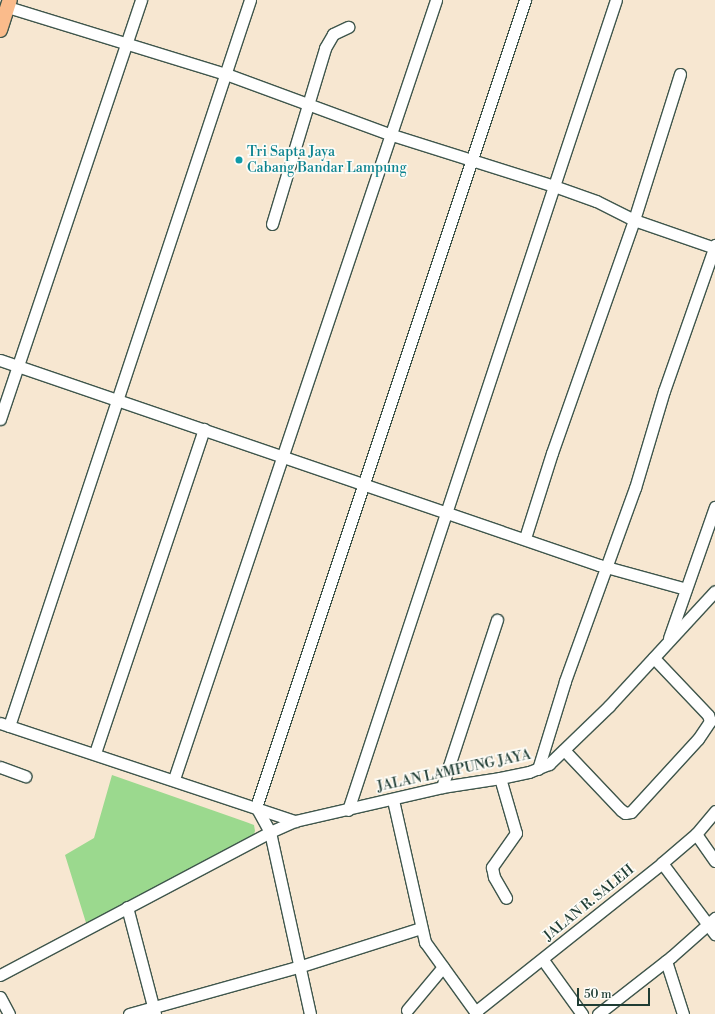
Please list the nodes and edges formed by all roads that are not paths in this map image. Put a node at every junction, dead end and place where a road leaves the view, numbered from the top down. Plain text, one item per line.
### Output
1 (141, 0) edge
2 (250, 0) edge
3 (436, 0) edge
4 (525, 0) edge
5 (616, 0) edge
6 (9, 3) edge
7 (348, 27) dead end
8 (0, 30) edge
9 (125, 42) junction
10 (226, 74) junction
11 (680, 74) dead end
12 (308, 104) junction
13 (389, 134) junction
14 (471, 159) junction
15 (554, 186) junction
16 (634, 220) junction
17 (272, 224) dead end
18 (715, 246) edge
19 (0, 360) edge
20 (18, 366) junction
21 (119, 400) junction
22 (0, 419) edge
23 (204, 429) junction
24 (283, 458) junction
25 (364, 482) junction
26 (715, 507) edge
27 (447, 512) junction
28 (525, 538) junction
29 (605, 566) junction
30 (686, 589) junction
31 (715, 591) edge
32 (497, 620) dead end
33 (666, 645) junction
34 (654, 658) junction
35 (712, 718) edge
36 (5, 725) edge
37 (564, 750) junction
38 (95, 753) junction
39 (0, 768) edge
40 (538, 769) junction
41 (25, 776) dead end
42 (500, 778) junction
43 (174, 779) junction
44 (442, 787) junction
45 (393, 800) junction
46 (256, 807) junction
47 (348, 810) junction
48 (715, 811) edge
49 (295, 820) junction
50 (270, 832) junction
51 (696, 834) junction
52 (715, 860) edge
53 (662, 863) junction
54 (506, 898) dead end
55 (126, 907) junction
56 (711, 921) edge
57 (421, 928) junction
58 (715, 934) edge
59 (543, 960) junction
60 (666, 961) junction
61 (301, 966) junction
62 (443, 967) junction
63 (0, 975) edge
64 (0, 997) edge
65 (154, 1010) edge
66 (407, 1010) dead end
67 (476, 1013) edge
68 (9, 1014) edge
69 (129, 1014) edge
70 (310, 1014) edge
71 (582, 1014) edge
72 (598, 1014) edge
73 (683, 1014) edge

1 - 9 street
2 - 10 street
3 - 13 street
4 - 14 street
5 - 15 street
6 - 8 main road
6 - 9 street
7 - 12 street
9 - 10 street
9 - 20 street
10 - 12 street
10 - 21 street
11 - 16 street
12 - 13 street
12 - 17 street
13 - 14 street
13 - 24 street
14 - 15 street
14 - 25 street
15 - 16 street
15 - 27 street
16 - 18 street
16 - 28 street
18 - 29 street
19 - 20 street
20 - 21 street
20 - 22 street
21 - 23 street
21 - 36 street
23 - 24 street
23 - 38 street
24 - 25 street
24 - 43 street
25 - 27 street
25 - 46 street
26 - 30 street
27 - 28 street
27 - 47 street
28 - 29 street
29 - 30 street
29 - 40 street
30 - 33 street
31 - 33 street, JALAN LAMPUNG JAYA
32 - 44 street
33 - 34 street, JALAN LAMPUNG JAYA
34 - 35 street
34 - 37 street, JALAN LAMPUNG JAYA
35 - 37 street
36 - 38 street
37 - 40 street, JALAN LAMPUNG JAYA
38 - 43 street
39 - 41 street
40 - 42 street, JALAN LAMPUNG JAYA
42 - 44 street, JALAN LAMPUNG JAYA
42 - 54 street
43 - 46 street
44 - 45 street, JALAN LAMPUNG JAYA
45 - 47 street, JALAN LAMPUNG JAYA
45 - 57 street
46 - 49 street
46 - 50 street
47 - 49 street, JALAN LAMPUNG JAYA
48 - 51 street, JALAN R. SALEH
49 - 50 street
50 - 55 street
50 - 61 street
51 - 52 street
51 - 53 street, JALAN R. SALEH
53 - 56 street
53 - 59 street, JALAN R. SALEH
55 - 63 street
55 - 65 street
56 - 58 street
56 - 60 street
57 - 61 street
57 - 62 street
59 - 67 street, JALAN R. SALEH
59 - 71 street
60 - 72 street
60 - 73 street
61 - 65 street
61 - 70 street
62 - 66 street
62 - 67 street
64 - 68 street
65 - 69 street

